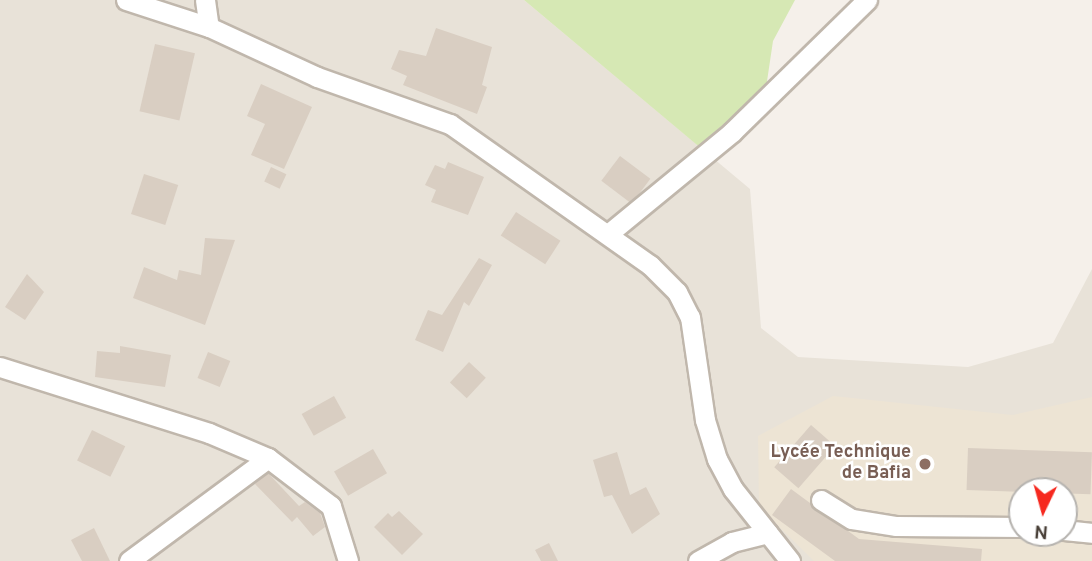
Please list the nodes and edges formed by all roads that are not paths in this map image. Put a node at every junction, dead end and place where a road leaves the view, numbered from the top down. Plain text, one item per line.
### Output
1 (126, 0) edge
2 (205, 0) edge
3 (867, 0) edge
4 (209, 27) junction
5 (608, 234) junction
6 (0, 367) edge
7 (268, 458) junction
8 (821, 500) dead end
9 (1008, 527) edge
10 (768, 533) junction
11 (129, 561) edge
12 (348, 561) edge
13 (698, 561) edge
14 (790, 561) edge

1 - 4 street
2 - 4 street
3 - 5 street
4 - 5 street
5 - 10 street
6 - 7 street
7 - 11 street
7 - 12 street
8 - 9 street
10 - 13 street
10 - 14 street

